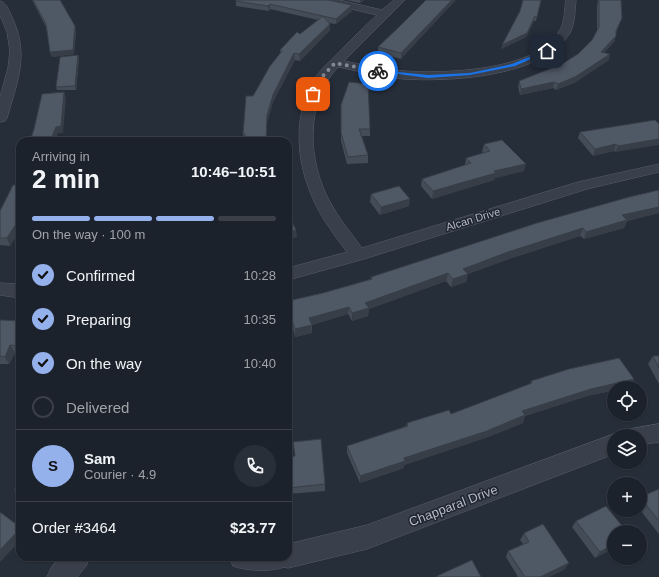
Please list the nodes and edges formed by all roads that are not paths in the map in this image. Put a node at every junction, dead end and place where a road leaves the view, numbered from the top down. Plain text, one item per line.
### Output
1 (325, 0) edge
2 (400, 0) edge
3 (570, 0) edge
4 (0, 4) edge
5 (385, 14) junction
6 (335, 63) junction
7 (0, 118) edge
8 (659, 168) edge
9 (358, 255) junction
10 (292, 273) edge
11 (0, 289) edge
12 (16, 291) edge
13 (659, 433) edge
14 (647, 435) edge
15 (607, 447) edge
16 (292, 555) edge
17 (74, 561) edge
18 (60, 577) edge

1 - 5 street
2 - 5 street
3 - 6 street
4 - 7 street
5 - 6 street
6 - 9 street
8 - 9 street, Alcan Drive
9 - 10 street, Alcan Drive
11 - 12 street
13 - 14 street
15 - 16 street, Chapparal Drive
17 - 18 street

